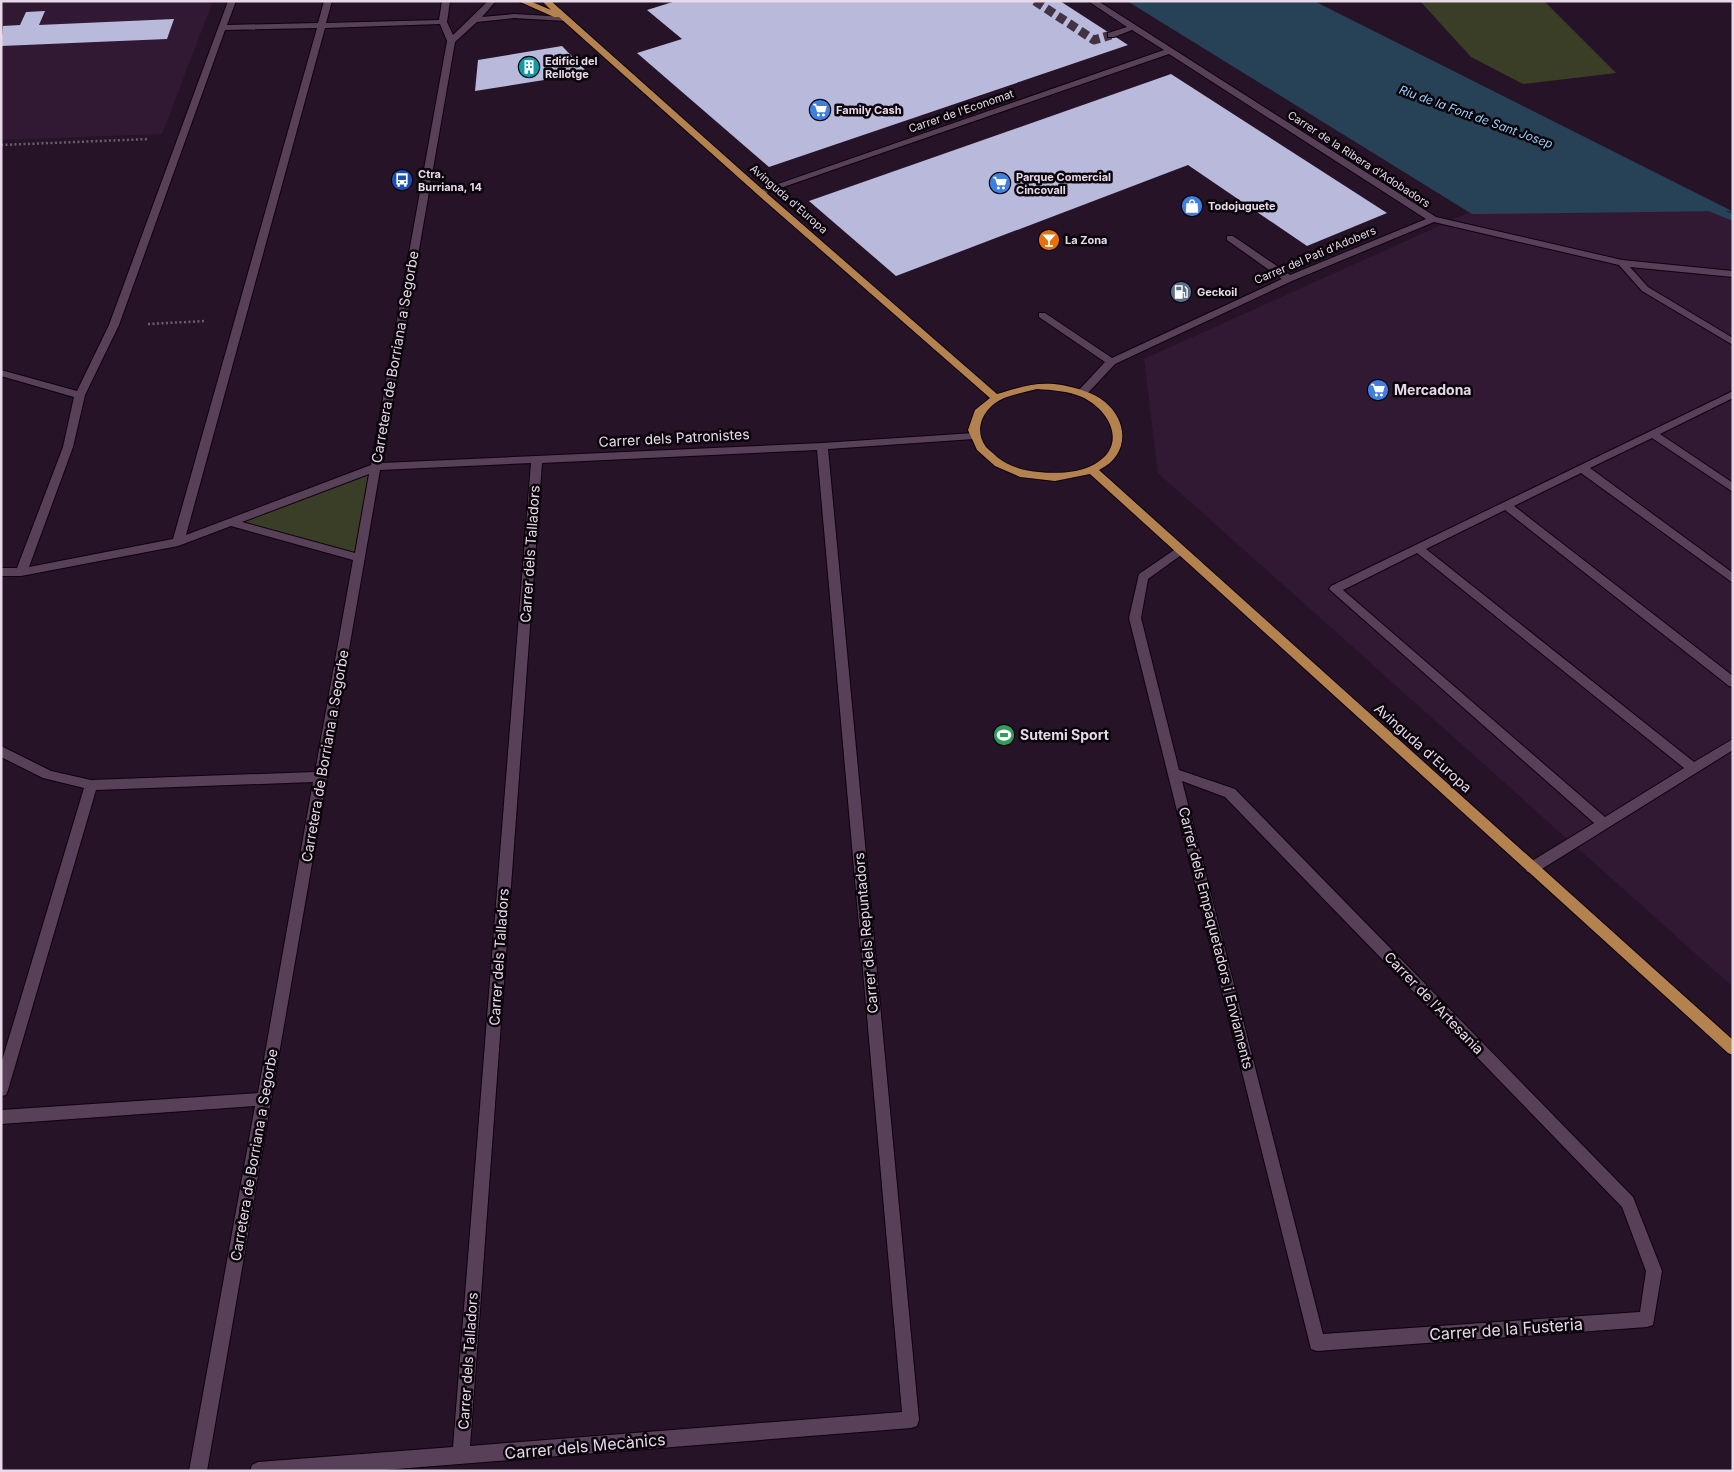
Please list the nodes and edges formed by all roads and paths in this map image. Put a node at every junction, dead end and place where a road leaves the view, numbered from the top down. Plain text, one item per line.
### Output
1 (232, 1) edge
2 (328, 1) edge
3 (446, 1) edge
4 (492, 1) edge
5 (522, 1) edge
6 (546, 1) edge
7 (1092, 1) edge
8 (566, 19) junction
9 (475, 20) junction
10 (443, 22) junction
11 (321, 25) junction
12 (1133, 27) junction
13 (222, 28) junction
14 (1112, 35) tunnel mouth
15 (451, 41) junction
16 (1170, 51) junction
17 (182, 138) junction
18 (1, 145) edge
19 (760, 192) junction
20 (1433, 219) junction
21 (1230, 238) dead end
22 (1622, 263) junction
23 (1733, 274) edge
24 (1289, 279) junction
25 (1042, 315) dead end
26 (240, 320) junction
27 (114, 325) junction
28 (1733, 342) edge
29 (1111, 362) junction
30 (1, 373) edge
31 (1082, 393) junction
32 (1733, 394) edge
33 (80, 395) junction
34 (995, 397) junction
35 (1721, 399) junction
36 (1733, 407) edge
37 (1652, 433) junction
38 (974, 436) junction
39 (822, 446) junction
40 (538, 459) junction
41 (376, 466) junction
42 (1582, 468) junction
43 (1092, 470) junction
44 (1733, 488) edge
45 (1506, 505) junction
46 (230, 522) junction
47 (178, 542) junction
48 (1419, 549) junction
49 (1180, 550) junction
50 (360, 558) junction
51 (1, 572) edge
52 (21, 572) junction
53 (1733, 579) edge
54 (1733, 683) edge
55 (1733, 744) edge
56 (1, 751) edge
57 (1693, 768) junction
58 (1174, 773) junction
59 (322, 777) junction
60 (91, 785) junction
61 (1604, 824) junction
62 (1532, 868) junction
63 (1733, 1049) edge
64 (1, 1090) edge
65 (264, 1099) junction
66 (1, 1117) edge
67 (1654, 1271) joint
68 (1317, 1343) joint
69 (911, 1420) joint
70 (461, 1456) junction
71 (198, 1471) edge
72 (258, 1471) edge

1 - 13 street
2 - 11 street
3 - 10 street
4 - 9 street
5 - 8 main road, Avinguda d'Europa
6 - 8 main road, Avinguda d'Europa
7 - 12 street, Carrer de la Ribera d'Adobadors
8 - 9 street
8 - 19 main road, Avinguda d'Europa
9 - 15 street
10 - 11 street
10 - 15 street
11 - 13 street
11 - 26 street
12 - 14 street
12 - 16 street, Carrer de la Ribera d'Adobadors
13 - 17 street
15 - 41 street, Carretera de Borriana a Segorbe
16 - 19 street, Carrer de l'Economat
16 - 20 street, Carrer de la Ribera d'Adobadors
17 - 18 path
17 - 27 street
19 - 34 main road, Avinguda d'Europa
20 - 22 street, Carrer de la Ribera d'Adobadors
20 - 24 street, Carrer del Pati d'Adobers
21 - 24 street
22 - 23 street, Carrer de la Ribera d'Adobadors
22 - 28 street
24 - 29 street, Carrer del Pati d'Adobers
25 - 29 street
26 - 27 path
26 - 47 street
27 - 33 street
29 - 31 street, Carrer del Pati d'Adobers
30 - 33 street
31 - 34 main road
31 - 43 main road
32 - 35 street
33 - 52 street
34 - 38 main road
35 - 36 street
35 - 37 street
37 - 42 street
37 - 44 street
38 - 39 street, Carrer dels Patronistes
38 - 43 main road
39 - 40 street, Carrer dels Patronistes
39 - 69 street, Carrer dels Repuntadors
40 - 41 street, Carrer dels Patronistes
40 - 70 street, Carrer dels Talladors
41 - 46 street, Carrer dels Patronistes
41 - 50 street, Carretera de Borriana a Segorbe
42 - 45 street
42 - 53 street
43 - 49 main road, Avinguda d'Europa
45 - 48 street
45 - 54 street
46 - 47 street, Carrer dels Patronistes
46 - 50 street
47 - 52 street, Carrer dels Patronistes
48 - 57 street
48 - 61 street
49 - 58 street, Carrer dels Empaquetadors i Enviaments
49 - 62 main road, Avinguda d'Europa
50 - 59 street, Carretera de Borriana a Segorbe
51 - 52 street, Carrer dels Patronistes
55 - 57 street
56 - 60 street
57 - 61 street
58 - 67 street, Carrer de l'Artesania
58 - 68 street, Carrer dels Empaquetadors i Enviaments
59 - 60 street
59 - 65 street, Carretera de Borriana a Segorbe
60 - 64 street
61 - 62 street
62 - 63 main road, Avinguda d'Europa
65 - 66 street
65 - 71 street, Carretera de Borriana a Segorbe
67 - 68 street, Carrer de la Fusteria
69 - 70 street, Carrer dels Mecànics
70 - 72 street, Carrer dels Mecànics

